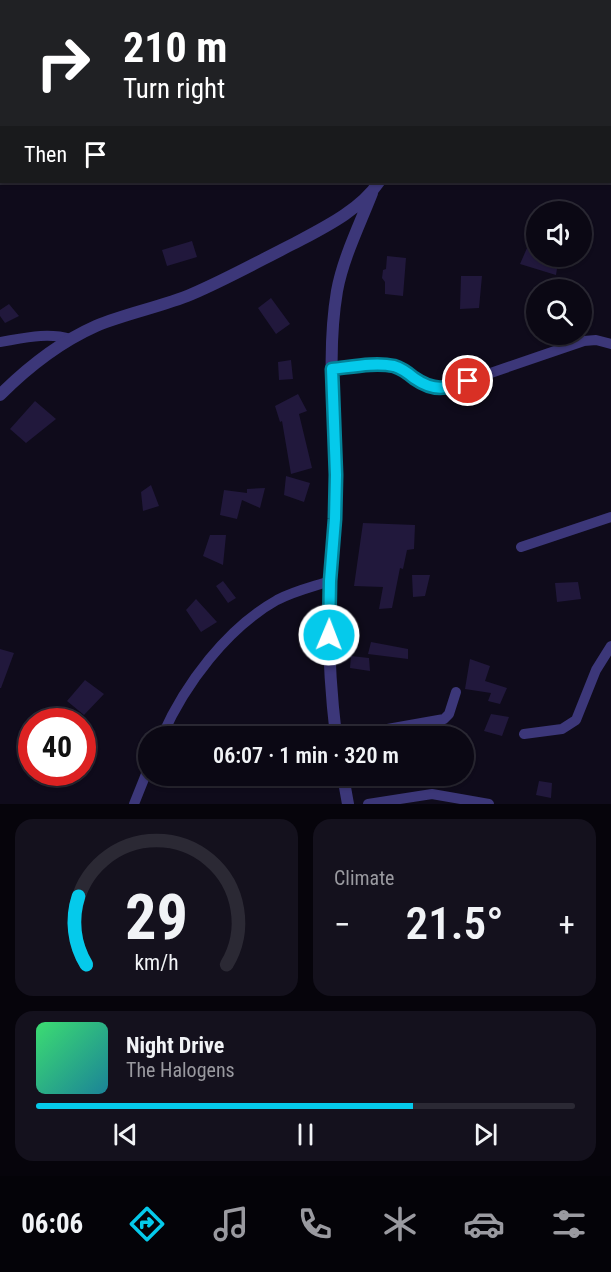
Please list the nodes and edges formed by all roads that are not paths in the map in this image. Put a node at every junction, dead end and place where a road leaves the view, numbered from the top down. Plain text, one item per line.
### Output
1 (378, 183) edge
2 (372, 192) junction
3 (71, 339) junction
4 (0, 342) edge
5 (611, 344) edge
6 (332, 369) junction
7 (0, 395) edge
8 (611, 518) edge
9 (521, 547) dead end
10 (330, 581) junction
11 (611, 646) edge
12 (456, 692) dead end
13 (167, 726) edge
14 (335, 726) edge
15 (404, 726) edge
16 (524, 734) dead end
17 (141, 786) edge
18 (345, 786) edge
19 (134, 804) edge
20 (348, 804) edge
21 (368, 804) edge
22 (489, 804) edge

1 - 2 street
2 - 3 street
2 - 6 street
3 - 4 street
3 - 7 street
5 - 6 street
6 - 10 street
8 - 9 street
10 - 13 street
10 - 14 street
11 - 16 street
12 - 15 street
17 - 19 street
18 - 20 street
21 - 22 street

